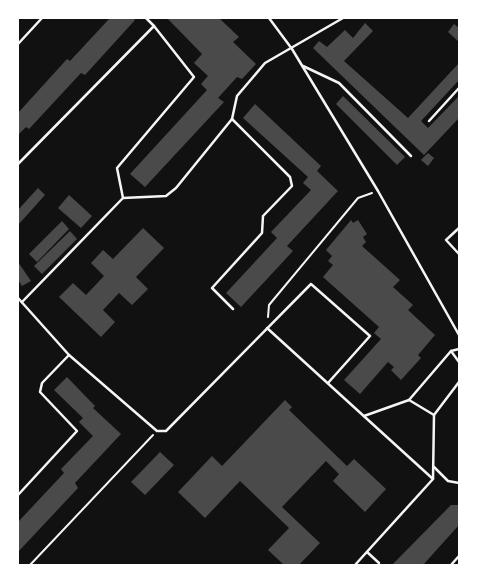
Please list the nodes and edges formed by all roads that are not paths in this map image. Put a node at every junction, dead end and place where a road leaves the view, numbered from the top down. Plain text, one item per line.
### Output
1 (42, 18) edge
2 (146, 18) edge
3 (270, 18) edge
4 (343, 18) edge
5 (154, 26) junction
6 (18, 44) edge
7 (292, 49) junction
8 (303, 66) junction
9 (459, 88) edge
10 (232, 120) junction
11 (429, 120) dead end
12 (411, 156) dead end
13 (18, 164) edge
14 (122, 198) junction
15 (459, 228) edge
16 (459, 254) edge
17 (18, 298) edge
18 (22, 302) junction
19 (233, 309) dead end
20 (267, 328) junction
21 (459, 335) edge
22 (459, 349) edge
23 (451, 351) junction
24 (69, 354) junction
25 (459, 362) edge
26 (459, 382) edge
27 (328, 383) junction
28 (409, 400) junction
29 (434, 415) junction
30 (364, 416) junction
31 (433, 467) junction
32 (433, 479) junction
33 (459, 483) edge
34 (18, 495) edge
35 (367, 552) junction
36 (459, 556) edge
37 (380, 563) dead end
38 (355, 565) edge
39 (451, 565) edge

1 - 6 lane
2 - 5 lane
3 - 7 lane
4 - 7 lane
5 - 13 lane
5 - 14 lane
7 - 8 lane
7 - 10 lane
8 - 12 lane
8 - 21 lane
9 - 11 lane
10 - 14 lane
10 - 19 lane
14 - 18 lane
15 - 16 lane
17 - 18 lane
18 - 24 lane
20 - 24 lane
20 - 27 lane
20 - 27 lane
22 - 23 lane
23 - 25 lane
23 - 28 lane
24 - 34 lane
26 - 29 lane
27 - 30 lane
28 - 29 lane
28 - 30 lane
29 - 31 lane
30 - 32 lane
31 - 32 lane
31 - 33 lane
32 - 35 lane
35 - 37 lane
35 - 38 lane
36 - 39 lane

